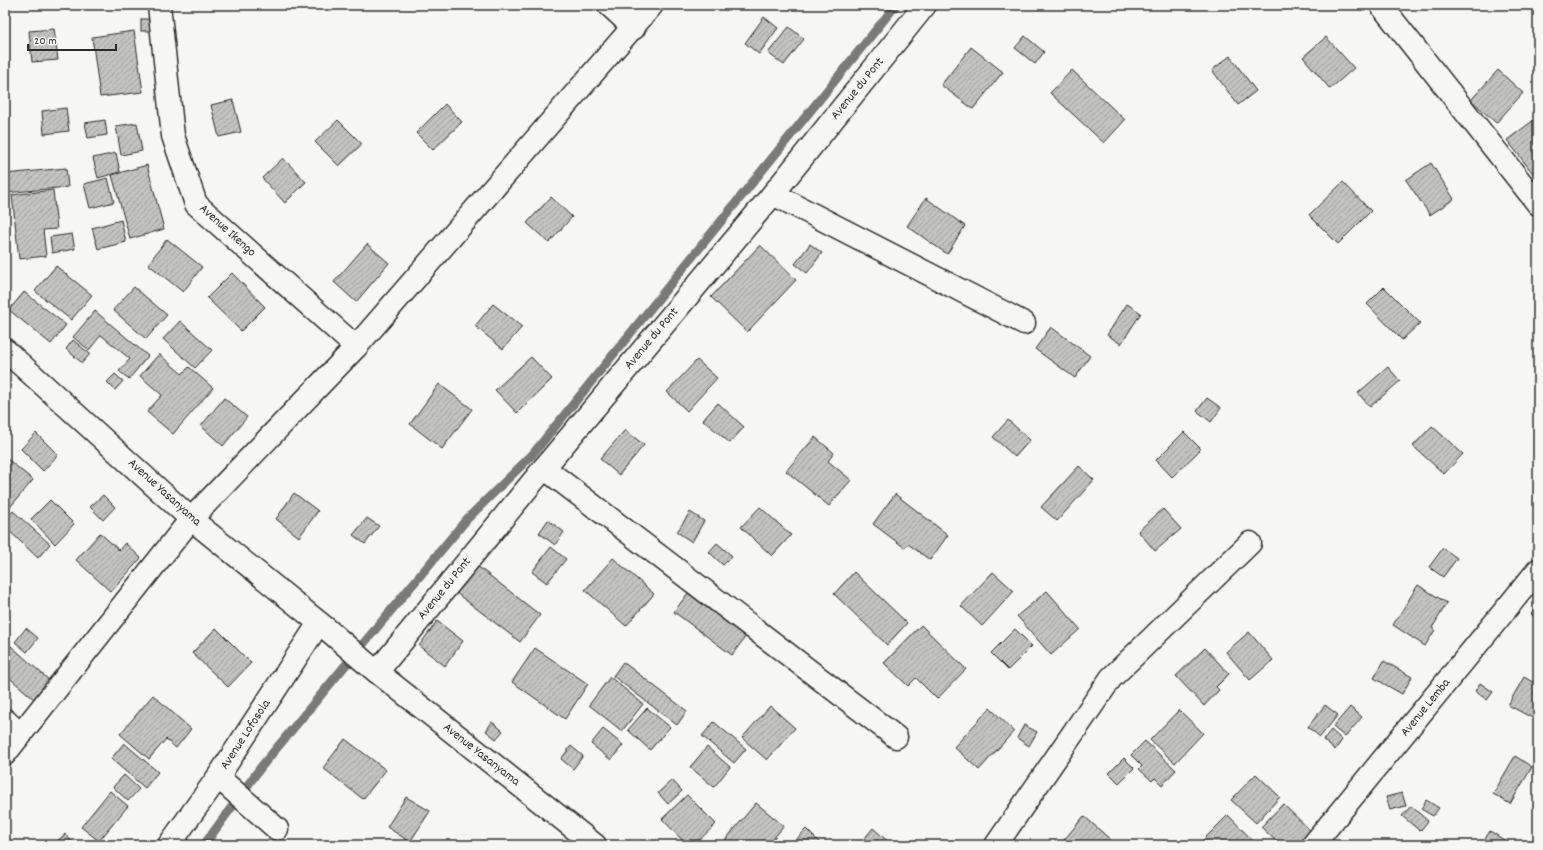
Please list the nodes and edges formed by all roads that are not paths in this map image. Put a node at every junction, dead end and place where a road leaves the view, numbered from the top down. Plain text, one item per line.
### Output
1 (159, 5) edge
2 (610, 5) edge
3 (652, 5) edge
4 (925, 5) edge
5 (1381, 5) edge
6 (634, 28) junction
7 (773, 194) junction
8 (1538, 204) edge
9 (1024, 324) dead end
10 (356, 346) junction
11 (5, 350) edge
12 (544, 468) junction
13 (191, 519) junction
14 (1250, 543) dead end
15 (1538, 570) edge
16 (324, 627) junction
17 (372, 668) junction
18 (5, 720) edge
19 (21, 735) junction
20 (896, 737) dead end
21 (5, 754) edge
22 (223, 782) junction
23 (277, 829) dead end
24 (169, 845) edge
25 (595, 845) edge
26 (996, 845) edge
27 (1313, 845) edge

1 - 10 street, Avenue Ikengo
2 - 6 street
3 - 6 street
4 - 7 street, Avenue du Pont
5 - 8 street
6 - 10 street
7 - 9 street
7 - 12 street, Avenue du Pont
10 - 13 street
11 - 13 street, Avenue Yasanyama
12 - 17 street, Avenue du Pont
12 - 20 street
13 - 16 street, Avenue Yasanyama
13 - 19 street
14 - 26 street
15 - 27 street, Avenue Lemba
16 - 17 street, Avenue Yasanyama
16 - 22 street, Avenue Lofosola
17 - 25 street, Avenue Yasanyama
18 - 19 street
19 - 21 street
22 - 23 street
22 - 24 street, Avenue Lofosola

